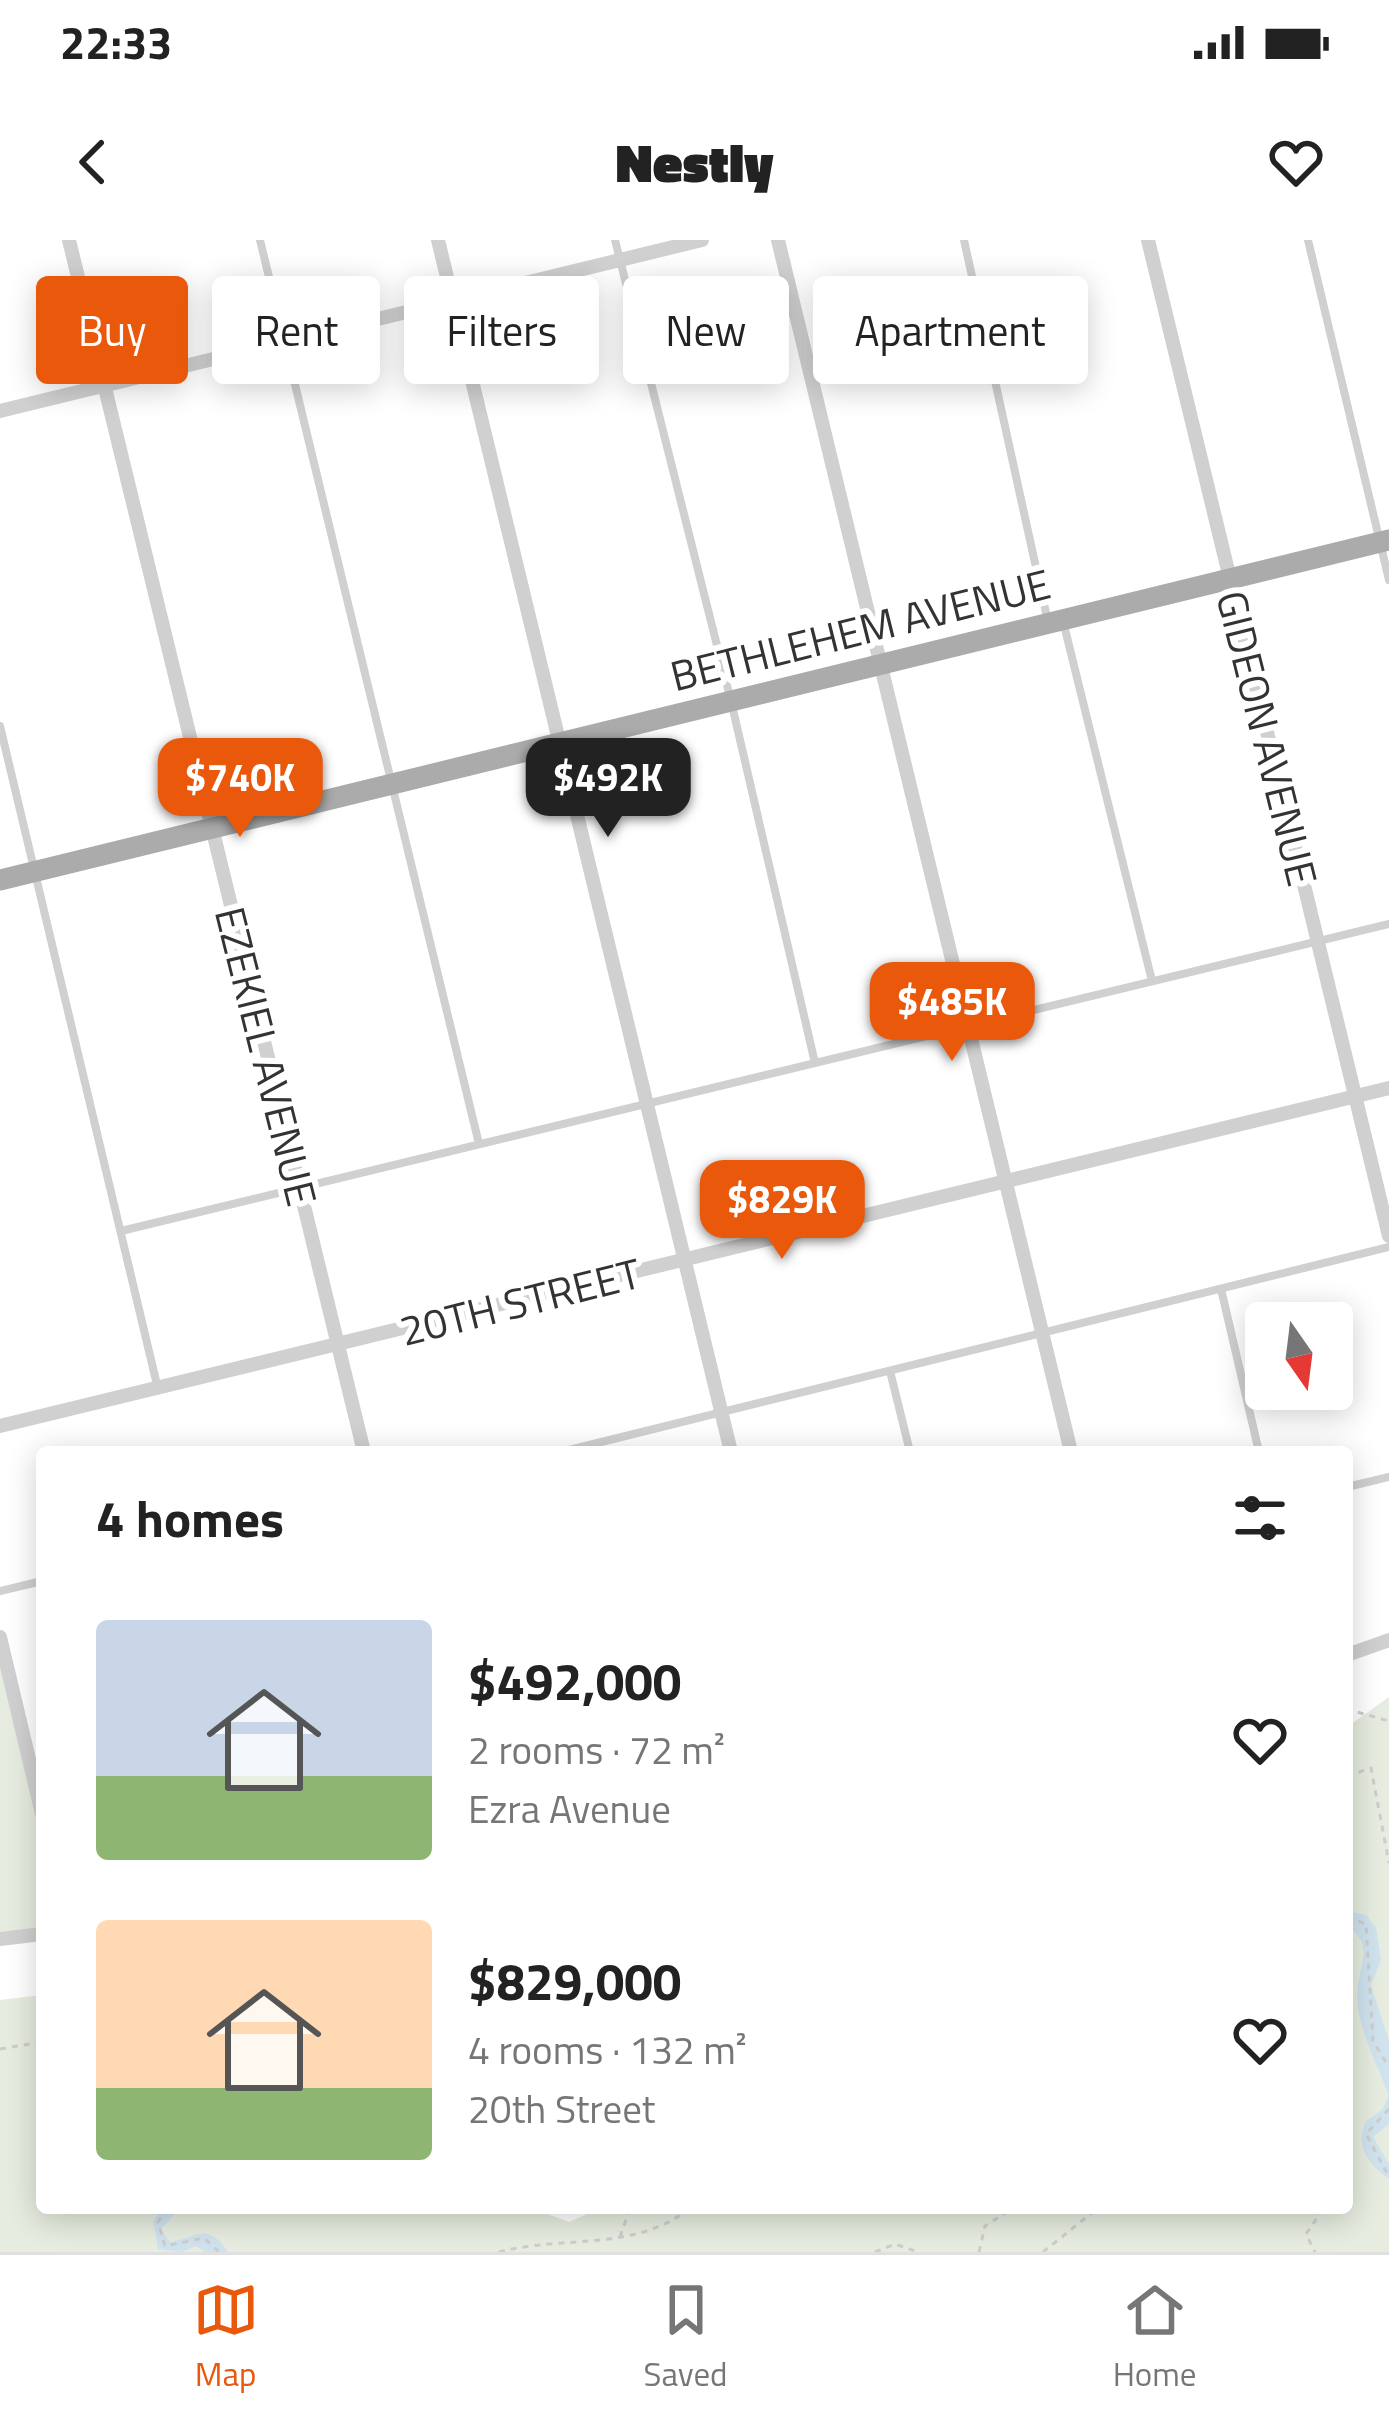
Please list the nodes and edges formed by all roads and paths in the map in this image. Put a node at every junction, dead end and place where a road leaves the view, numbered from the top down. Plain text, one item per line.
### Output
1 (69, 240) edge
2 (260, 240) edge
3 (438, 240) edge
4 (615, 240) edge
5 (702, 240) edge
6 (778, 240) edge
7 (964, 240) edge
8 (1148, 240) edge
9 (1308, 240) edge
10 (620, 260) junction
11 (268, 276) edge
12 (447, 276) edge
13 (555, 276) edge
14 (212, 360) edge
15 (294, 384) edge
16 (473, 384) edge
17 (104, 386) junction
18 (0, 411) edge
19 (1384, 541) edge
20 (1230, 579) junction
21 (1389, 580) edge
22 (1055, 621) junction
23 (881, 664) junction
24 (731, 700) junction
25 (0, 726) edge
26 (560, 742) junction
27 (391, 784) junction
28 (212, 828) junction
29 (35, 871) junction
30 (0, 880) edge
31 (1389, 923) edge
32 (1317, 941) junction
33 (1152, 981) junction
34 (968, 1025) junction
35 (815, 1063) junction
36 (1389, 1088) edge
37 (1356, 1096) junction
38 (646, 1103) junction
39 (479, 1144) junction
40 (1005, 1182) junction
41 (299, 1188) junction
42 (121, 1231) junction
43 (1389, 1236) edge
44 (1389, 1247) edge
45 (685, 1260) junction
46 (1221, 1289) junction
47 (1042, 1333) junction
48 (338, 1345) junction
49 (890, 1371) junction
50 (158, 1389) junction
51 (722, 1412) junction
52 (0, 1426) edge
53 (363, 1446) edge
54 (585, 1446) edge
55 (730, 1446) edge
56 (909, 1446) edge
57 (1070, 1446) edge
58 (1258, 1446) edge
59 (1389, 1477) edge
60 (1353, 1486) edge
61 (36, 1582) edge
62 (0, 1591) edge
63 (0, 1637) edge
64 (1389, 1640) edge
65 (1353, 1652) edge
66 (1353, 1714) edge
67 (1389, 1721) edge
68 (1353, 1774) edge
69 (36, 1789) edge
70 (1389, 1863) edge
71 (1353, 1919) edge
72 (36, 1935) edge
73 (0, 1939) edge
74 (36, 2043) edge
75 (0, 2048) edge
76 (1389, 2067) edge
77 (1389, 2109) edge
78 (1389, 2176) edge
79 (164, 2214) edge
80 (628, 2214) edge
81 (679, 2214) edge
82 (1004, 2214) edge
83 (1090, 2214) edge
84 (1315, 2214) edge
85 (620, 2239) junction
86 (219, 2252) edge
87 (500, 2252) edge
88 (875, 2252) edge
89 (918, 2252) edge
90 (979, 2252) edge
91 (1043, 2252) edge
92 (1315, 2252) edge

1 - 17 street, EZEKIEL AVENUE
2 - 11 lane
3 - 12 street
4 - 10 lane
5 - 10 street
6 - 23 street
7 - 22 lane
8 - 20 street, GIDEON AVENUE
9 - 19 lane
10 - 13 street
10 - 24 lane
14 - 17 street
15 - 27 lane
16 - 26 street
17 - 18 street
17 - 28 street, EZEKIEL AVENUE
19 - 20 main road, BETHLEHEM AVENUE
19 - 21 lane
20 - 22 main road, BETHLEHEM AVENUE
20 - 32 street, GIDEON AVENUE
22 - 23 main road, BETHLEHEM AVENUE
22 - 33 lane
23 - 24 main road, BETHLEHEM AVENUE
23 - 34 street
24 - 26 main road, BETHLEHEM AVENUE
24 - 35 lane
25 - 29 lane
26 - 27 main road, BETHLEHEM AVENUE
26 - 38 street
27 - 28 main road, BETHLEHEM AVENUE
27 - 39 lane
28 - 29 main road, BETHLEHEM AVENUE
28 - 41 street, EZEKIEL AVENUE
29 - 30 main road, BETHLEHEM AVENUE
29 - 42 lane
31 - 32 lane
32 - 33 lane
32 - 37 street, GIDEON AVENUE
33 - 34 lane
34 - 35 lane
34 - 40 street
35 - 38 lane
36 - 37 street, 20TH STREET
37 - 40 street, 20TH STREET
37 - 43 street, GIDEON AVENUE
38 - 39 lane
38 - 45 street
39 - 41 lane
40 - 45 street, 20TH STREET
40 - 47 street
41 - 42 lane
41 - 48 street, EZEKIEL AVENUE
42 - 50 lane
44 - 46 lane
45 - 48 street, 20TH STREET
45 - 51 street
46 - 47 lane
46 - 58 lane
47 - 49 lane
47 - 57 street
48 - 50 street, 20TH STREET
48 - 53 street, EZEKIEL AVENUE
49 - 51 lane
49 - 56 lane
50 - 52 street, 20TH STREET
51 - 54 lane
51 - 55 street
59 - 60 lane
61 - 62 lane
63 - 69 street
64 - 65 street
66 - 67 path
68 - 70 path
71 - 76 path
72 - 73 street
74 - 75 path
77 - 78 path
79 - 86 path
80 - 85 path
81 - 85 path
82 - 90 path
83 - 91 path
84 - 92 path
85 - 87 path
88 - 89 path

